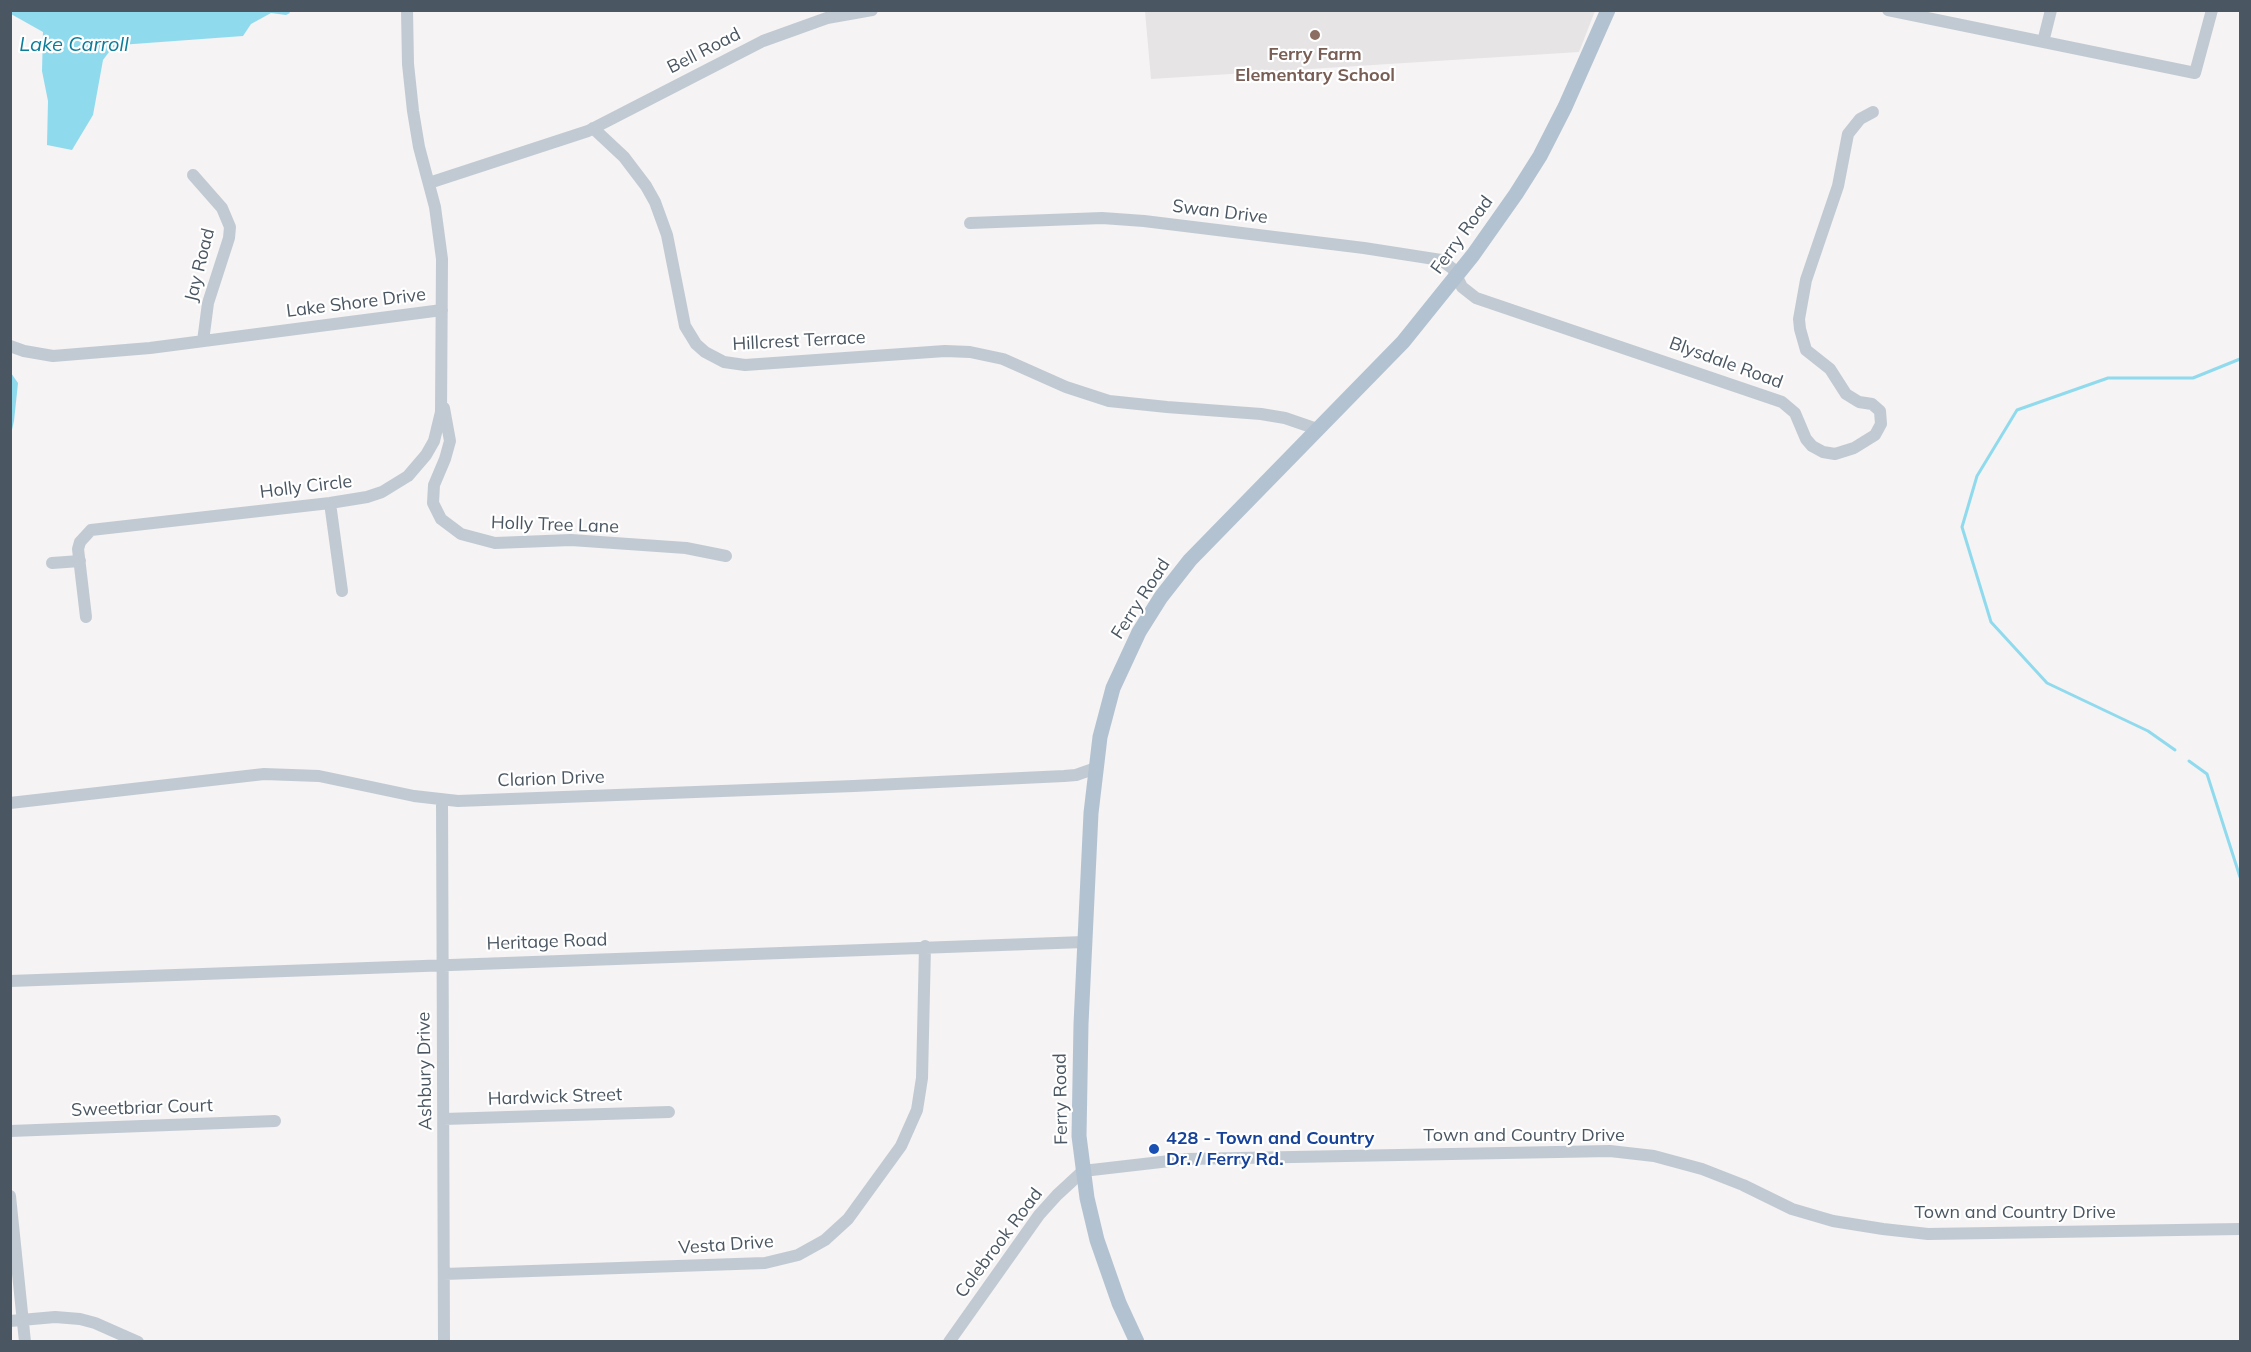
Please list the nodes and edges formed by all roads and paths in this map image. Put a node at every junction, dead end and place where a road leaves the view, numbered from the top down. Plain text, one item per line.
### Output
1 (407, 10) edge
2 (872, 10) edge
3 (1608, 10) edge
4 (2051, 10) edge
5 (2212, 10) edge
6 (1890, 11) edge
7 (2043, 42) junction
8 (1872, 112) dead end
9 (593, 128) junction
10 (193, 175) dead end
11 (429, 183) junction
12 (970, 223) dead end
13 (1457, 277) junction
14 (442, 310) junction
15 (203, 341) junction
16 (10, 345) edge
17 (442, 401) junction
18 (1317, 429) junction
19 (330, 503) junction
20 (726, 556) dead end
21 (80, 561) junction
22 (52, 564) dead end
23 (342, 591) dead end
24 (86, 616) dead end
25 (1095, 768) junction
26 (442, 800) junction
27 (10, 803) edge
28 (1084, 942) junction
29 (925, 946) junction
30 (442, 964) junction
31 (10, 981) edge
32 (669, 1112) dead end
33 (444, 1119) junction
34 (275, 1121) dead end
35 (10, 1131) edge
36 (1083, 1171) junction
37 (10, 1196) edge
38 (2241, 1229) edge
39 (444, 1274) junction
40 (17, 1321) edge
41 (25, 1341) edge
42 (138, 1341) edge
43 (444, 1341) edge
44 (949, 1341) edge
45 (1137, 1341) edge

1 - 11 street, Lake Shore Drive
2 - 9 street, Bell Road
3 - 13 main road, Ferry Road
4 - 7 street
5 - 7 street
6 - 7 street
8 - 13 street, Blysdale Road
9 - 11 street
9 - 18 street, Hillcrest Terrace
10 - 15 street, Jay Road
11 - 14 street, Lake Shore Drive
12 - 13 street, Swan Drive
13 - 18 main road, Ferry Road
14 - 15 street, Lake Shore Drive
14 - 17 street, Holly Circle
15 - 16 street, Lake Shore Drive
17 - 19 street, Holly Circle
17 - 20 street, Holly Tree Lane
18 - 25 main road, Ferry Road
19 - 21 street, Holly Circle
19 - 23 street
21 - 22 street
21 - 24 street
25 - 26 street, Clarion Drive
25 - 28 main road, Ferry Road
26 - 27 street, Clarion Drive
26 - 30 street, Ashbury Drive
28 - 29 street, Heritage Road
28 - 36 main road, Ferry Road
29 - 30 street, Heritage Road
29 - 39 street, Vesta Drive
30 - 31 street, Heritage Road
30 - 33 street, Ashbury Drive
32 - 33 street, Hardwick Street
33 - 39 street, Ashbury Drive
34 - 35 street, Sweetbriar Court
36 - 38 street, Town and Country Drive
36 - 44 street, Colebrook Road
36 - 45 main road, Ferry Road
37 - 40 street
39 - 43 street, Ashbury Drive
40 - 41 street
40 - 42 street

